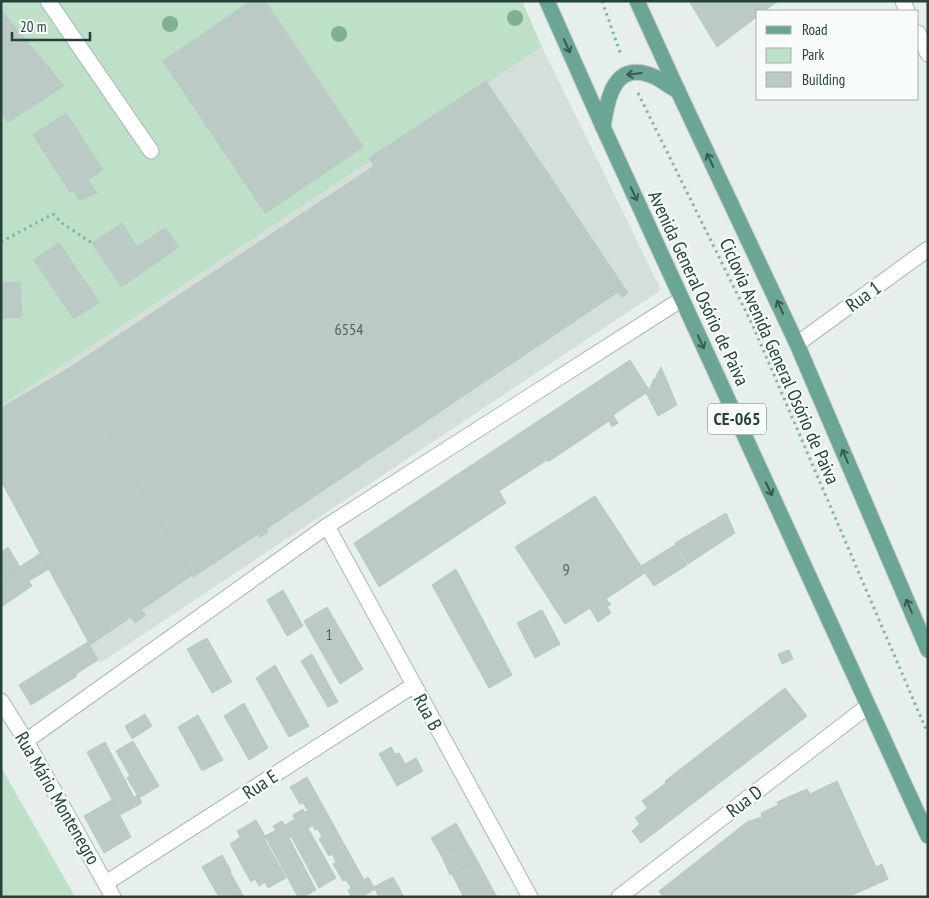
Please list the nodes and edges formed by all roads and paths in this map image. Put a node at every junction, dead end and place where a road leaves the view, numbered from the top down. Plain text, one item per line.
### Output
1 (48, 1) edge
2 (547, 1) edge
3 (602, 1) edge
4 (637, 1) edge
5 (919, 35) edge
6 (928, 54) edge
7 (628, 74) junction
8 (678, 92) junction
9 (603, 127) junction
10 (151, 152) dead end
11 (1, 242) edge
12 (92, 242) dead end
13 (928, 249) edge
14 (682, 298) junction
15 (797, 344) junction
16 (327, 526) junction
17 (928, 650) edge
18 (414, 685) junction
19 (1, 701) edge
20 (868, 706) junction
21 (928, 734) edge
22 (26, 741) junction
23 (928, 836) edge
24 (110, 890) edge
25 (530, 897) edge
26 (619, 897) edge

1 - 10 street
2 -> 9 main road, Avenida General Osório de Paiva / CE-065
3 - 7 path, Ciclovia Avenida General Osório de Paiva
4 - 8 main road
5 - 6 street
8 -> 7 main road
7 - 9 main road
7 - 21 path, Ciclovia Avenida General Osório de Paiva
15 -> 8 main road
9 -> 14 main road, Avenida General Osório de Paiva / CE-065
11 - 12 path
13 - 15 street, Rua 1
14 - 16 street
14 -> 20 main road, Avenida General Osório de Paiva / CE-065
17 -> 15 main road
16 - 18 street, Rua B
16 - 22 street
18 - 24 street, Rua E
18 - 25 street, Rua B
19 - 22 street, Rua Mário Montenegro
20 - 23 main road, Avenida General Osório de Paiva / CE-065
20 - 26 street, Rua D
22 - 24 street, Rua Mário Montenegro

